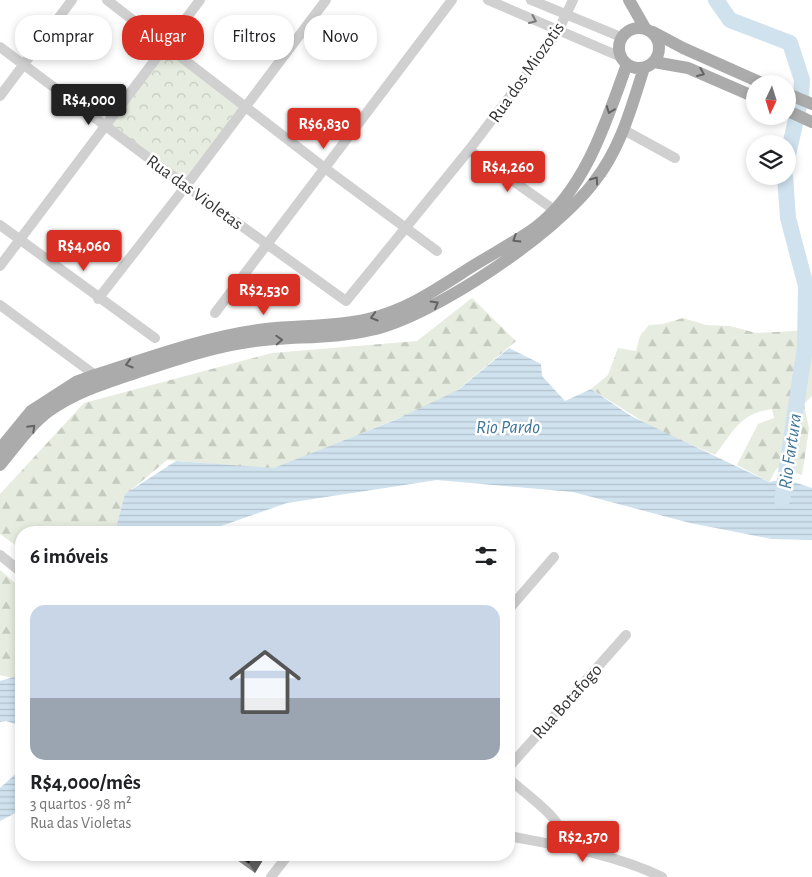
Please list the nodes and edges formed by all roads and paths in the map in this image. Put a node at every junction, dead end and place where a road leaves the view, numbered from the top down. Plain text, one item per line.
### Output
1 (72, 0) edge
2 (107, 0) edge
3 (200, 0) edge
4 (326, 0) edge
5 (452, 0) edge
6 (488, 0) edge
7 (531, 0) edge
8 (573, 0) edge
9 (629, 0) edge
10 (126, 15) edge
11 (189, 15) edge
12 (566, 15) junction
13 (648, 30) junction
14 (558, 31) junction
15 (626, 33) junction
16 (0, 47) edge
17 (154, 60) edge
18 (184, 60) edge
19 (624, 61) junction
20 (24, 64) junction
21 (649, 65) junction
22 (746, 76) edge
23 (746, 93) edge
24 (0, 96) edge
25 (796, 97) edge
26 (812, 104) edge
27 (245, 106) junction
28 (796, 115) edge
29 (812, 122) edge
30 (105, 126) junction
31 (624, 130) junction
32 (469, 150) junction
33 (675, 158) dead end
34 (326, 169) junction
35 (186, 186) junction
36 (558, 213) junction
37 (0, 224) edge
38 (405, 228) junction
39 (19, 240) junction
40 (267, 246) junction
41 (436, 251) dead end
42 (0, 266) edge
43 (98, 299) junction
44 (342, 300) joint
45 (0, 305) edge
46 (215, 313) dead end
47 (155, 338) dead end
48 (95, 375) junction
49 (0, 450) edge
50 (0, 465) edge
51 (0, 555) edge
52 (554, 556) dead end
53 (15, 567) edge
54 (515, 602) edge
55 (626, 635) dead end
56 (515, 760) edge
57 (515, 784) edge
58 (515, 837) edge
59 (566, 847) junction
60 (283, 861) edge
61 (271, 877) edge
62 (662, 877) edge

1 - 20 street
2 - 10 street
3 - 11 street
4 - 27 street
5 - 34 street
6 -> 14 street
7 - 12 street
8 - 12 street, Rua dos Miozotis
9 - 13 main road
9 - 15 main road
12 - 14 street, Rua dos Miozotis
12 - 15 street
13 - 15 main road
13 - 21 main road
13 - 22 main road
14 - 19 street
14 - 32 street, Rua dos Miozotis
15 - 19 main road
16 - 20 street, Rua das Violetas
17 - 30 street
18 - 27 street
19 - 21 main road
19 -> 36 main road
20 - 24 street
20 - 30 street, Rua das Violetas
21 -> 23 main road
21 - 31 main road
25 - 26 main road
27 - 34 street
27 - 35 street
28 - 29 main road
30 - 35 street, Rua das Violetas
30 - 39 street
31 - 33 street
36 -> 31 main road
32 - 36 street
32 - 38 street, Rua dos Miozotis
34 - 38 street
34 - 40 street
35 - 40 street, Rua das Violetas
35 - 43 street
36 -> 48 main road
50 -> 36 main road
37 - 39 street
38 - 41 street
38 - 44 street, Rua dos Miozotis
39 - 42 street
39 - 43 street
40 - 44 street, Rua das Violetas
40 - 46 street
43 - 47 street
45 - 48 street
48 - 49 main road
51 - 53 street
52 - 54 street
55 - 56 street, Rua Botafogo
57 - 59 street
58 - 59 street
59 - 62 street
60 - 61 street

